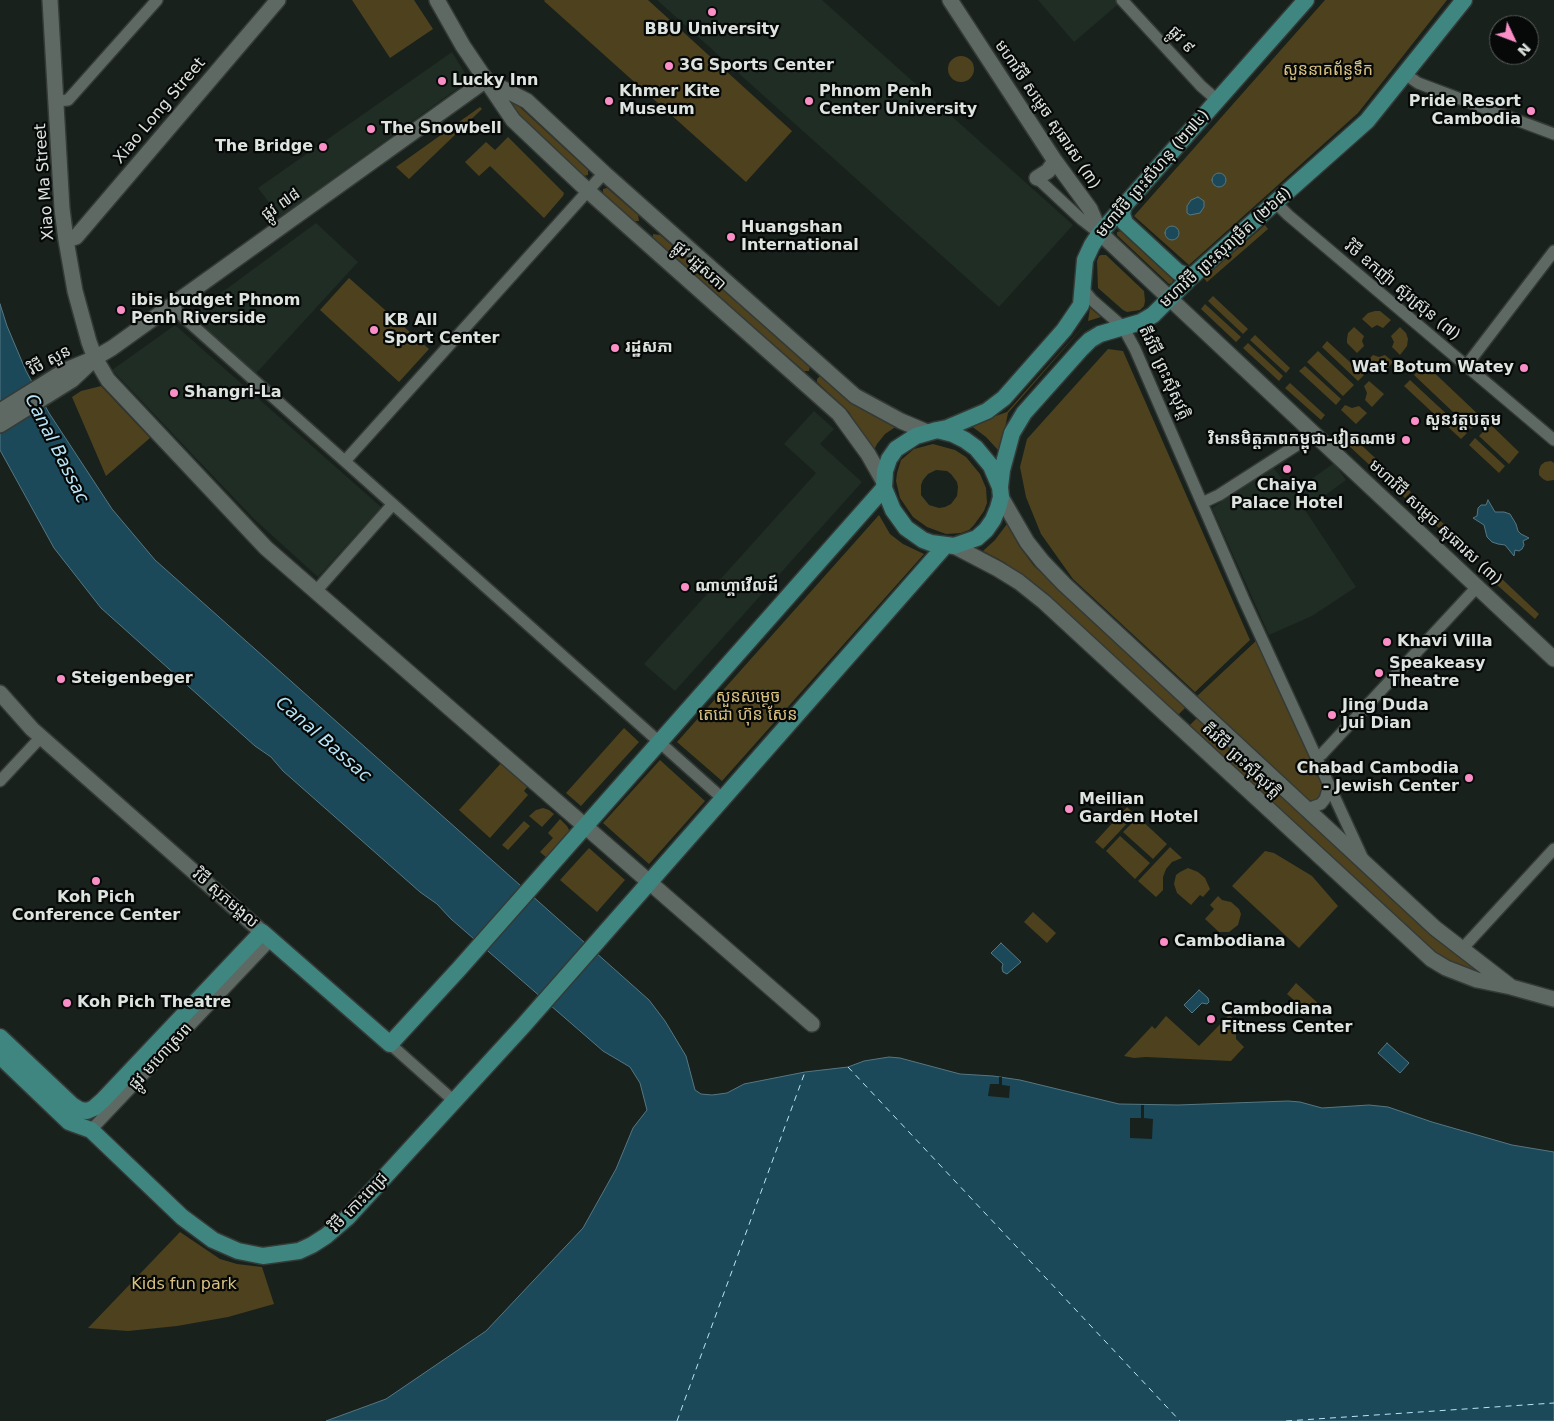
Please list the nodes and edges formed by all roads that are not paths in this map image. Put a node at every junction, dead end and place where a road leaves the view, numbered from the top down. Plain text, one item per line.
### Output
1 (50, 0) edge
2 (157, 0) edge
3 (278, 0) edge
4 (437, 0) edge
5 (950, 0) edge
6 (1122, 0) edge
7 (1306, 0) edge
8 (1464, 0) edge
9 (1405, 74) junction
10 (486, 80) junction
11 (1217, 100) junction
12 (57, 101) junction
13 (1554, 134) edge
14 (1055, 161) junction
15 (604, 173) junction
16 (1037, 178) joint
17 (588, 191) junction
18 (1276, 203) junction
19 (1124, 205) junction
20 (1100, 233) junction
21 (66, 240) junction
22 (1554, 250) edge
23 (1195, 274) junction
24 (1083, 289) junction
25 (1170, 298) junction
26 (171, 306) junction
27 (1123, 327) junction
28 (95, 358) junction
29 (1466, 366) junction
30 (69, 375) junction
31 (0, 410) edge
32 (0, 425) edge
33 (932, 431) junction
34 (1314, 434) junction
35 (1554, 440) edge
36 (345, 461) junction
37 (884, 485) junction
38 (1001, 492) junction
39 (1202, 503) junction
40 (393, 504) junction
41 (950, 546) junction
42 (1477, 587) junction
43 (316, 591) junction
44 (1554, 659) edge
45 (0, 693) edge
46 (1197, 707) junction
47 (1178, 727) junction
48 (41, 737) junction
49 (659, 742) junction
50 (1316, 757) junction
51 (0, 781) edge
52 (1329, 786) junction
53 (722, 798) junction
54 (1305, 808) junction
55 (584, 825) junction
56 (1554, 849) edge
57 (1365, 863) junction
58 (648, 882) junction
59 (267, 936) junction
60 (1462, 949) junction
61 (1486, 966) junction
62 (1478, 980) junction
63 (1511, 987) junction
64 (1554, 1000) edge
65 (812, 1024) dead end
66 (0, 1036) edge
67 (390, 1044) junction
68 (0, 1056) edge
69 (454, 1101) junction
70 (87, 1111) junction
71 (91, 1130) junction

1 - 12 main road, Xiao Ma Street
2 - 12 street
3 - 21 main road, Xiao Long Street
4 - 10 main road, ផ្លូវ រដ្ឋសភា
5 - 14 main road, មហាវិថី សម្តេច សុធារស (៣)
6 - 11 street, ផ្លូវ ៩
7 - 11 main road, មហាវិថី ព្រះសីហនុ (២៧៤)
8 - 9 main road, មហាវិថី ព្រះសុរាម្រឹត (២៦៨)
9 - 13 street
9 - 18 main road, មហាវិថី ព្រះសុរាម្រឹត (២៦៨)
10 - 15 main road, ផ្លូវ រដ្ឋសភា
10 - 17 main road, ផ្លូវ រដ្ឋសភា
10 - 26 main road, ផ្លូវ ៧៨
11 - 19 main road, មហាវិថី ព្រះសីហនុ (២៧៤)
12 - 21 main road, Xiao Ma Street
14 - 16 main road
14 - 20 main road, មហាវិថី សម្តេច សុធារស (៣)
15 - 17 street
15 - 33 main road, ផ្លូវ រដ្ឋសភា
16 - 20 street
17 - 36 street
17 - 37 main road, ផ្លូវ រដ្ឋសភា
18 - 23 main road, មហាវិថី ព្រះសុរាម្រឹត (២៦៨)
18 - 29 street, វិថី ឧកញ៉ា ស៊ួរស៊្រុន (៧)
19 - 20 main road, មហាវិថី ព្រះសីហនុ (២៧៤)
19 - 23 main road
20 - 24 main road, មហាវិថី ព្រះសីហនុ (២៧៤)
20 - 25 main road, មហាវិថី សម្តេច សុធារស (៣)
21 - 28 main road, Xiao Ma Street
22 - 29 street
23 - 25 main road, មហាវិថី ព្រះសុរាម្រឹត (២៦៨)
24 - 27 street, តីរវិថី ព្រះស៊ីសុវត្តិ
24 - 33 main road, មហាវិថី ព្រះសីហនុ (២៧៤)
25 - 27 main road, មហាវិថី ព្រះសុរាម្រឹត (២៦៨)
25 - 34 main road, មហាវិថី សម្តេច សុធារស (៣)
26 - 28 main road, ផ្លូវ ៧៨
26 - 36 street
27 - 38 main road, មហាវិថី ព្រះសុរាម្រឹត (២៦៨)
27 - 39 street, តីរវិថី ព្រះស៊ីសុវត្តិ
28 - 30 main road, វិថី សួន
28 - 43 main road, Xiao Ma Street
29 - 35 street, វិថី ឧកញ៉ា ស៊ួរស៊្រុន (៧)
30 - 31 main road, វិថី សួន
30 - 32 main road, វិថី សួន
33 - 37 main road
33 - 38 main road
34 - 39 street
34 - 42 main road, មហាវិថី សម្តេច សុធារស (៣)
36 - 40 street
37 - 41 main road
37 - 49 main road
38 - 41 main road
38 - 46 main road, តីរវិថី ព្រះស៊ីសុវត្តិ
39 - 50 street, តីរវិថី ព្រះស៊ីសុវត្តិ
40 - 43 street
40 - 49 street
41 - 47 main road, តីរវិថី ព្រះស៊ីសុវត្តិ
41 - 53 main road, វិថី កោះពេជ្រ
42 - 44 main road, មហាវិថី សម្តេច សុធារស (៣)
42 - 50 street
43 - 55 main road, Xiao Ma Street
45 - 48 main road, វិថី សុភមង្គល
46 - 47 main road
46 - 54 main road, តីរវិថី ព្រះស៊ីសុវត្តិ
47 - 62 main road, តីរវិថី ព្រះស៊ីសុវត្តិ
48 - 51 street
48 - 59 main road, វិថី សុភមង្គល
49 - 53 street
49 - 55 main road
50 - 52 street, តីរវិថី ព្រះស៊ីសុវត្តិ
52 - 54 street
52 - 57 street, តីរវិថី ព្រះស៊ីសុវត្តិ
53 - 58 main road, វិថី កោះពេជ្រ
54 - 57 main road, តីរវិថី ព្រះស៊ីសុវត្តិ
55 - 58 main road, Xiao Ma Street
55 - 67 main road
56 - 60 street
57 - 60 main road, តីរវិថី ព្រះស៊ីសុវត្តិ
58 - 65 main road, Xiao Ma Street
58 - 69 main road, វិថី កោះពេជ្រ
59 - 67 main road, វិថី សុភមង្គល
59 - 70 main road, ផ្លូវ មហោស្រព
59 - 71 street, ផ្លូវ មហោស្រព
60 - 61 main road, តីរវិថី ព្រះស៊ីសុវត្តិ
61 - 62 main road
61 - 63 main road, តីរវិថី ព្រះស៊ីសុវត្តិ
62 - 63 main road, តីរវិថី ព្រះស៊ីសុវត្តិ
63 - 64 main road, តីរវិថី ព្រះស៊ីសុវត្តិ
66 - 70 main road
67 - 69 street, វិថី សុភមង្គល
68 - 71 main road, វិថី កោះពេជ្រ
69 - 71 main road, វិថី កោះពេជ្រ
70 - 71 street

